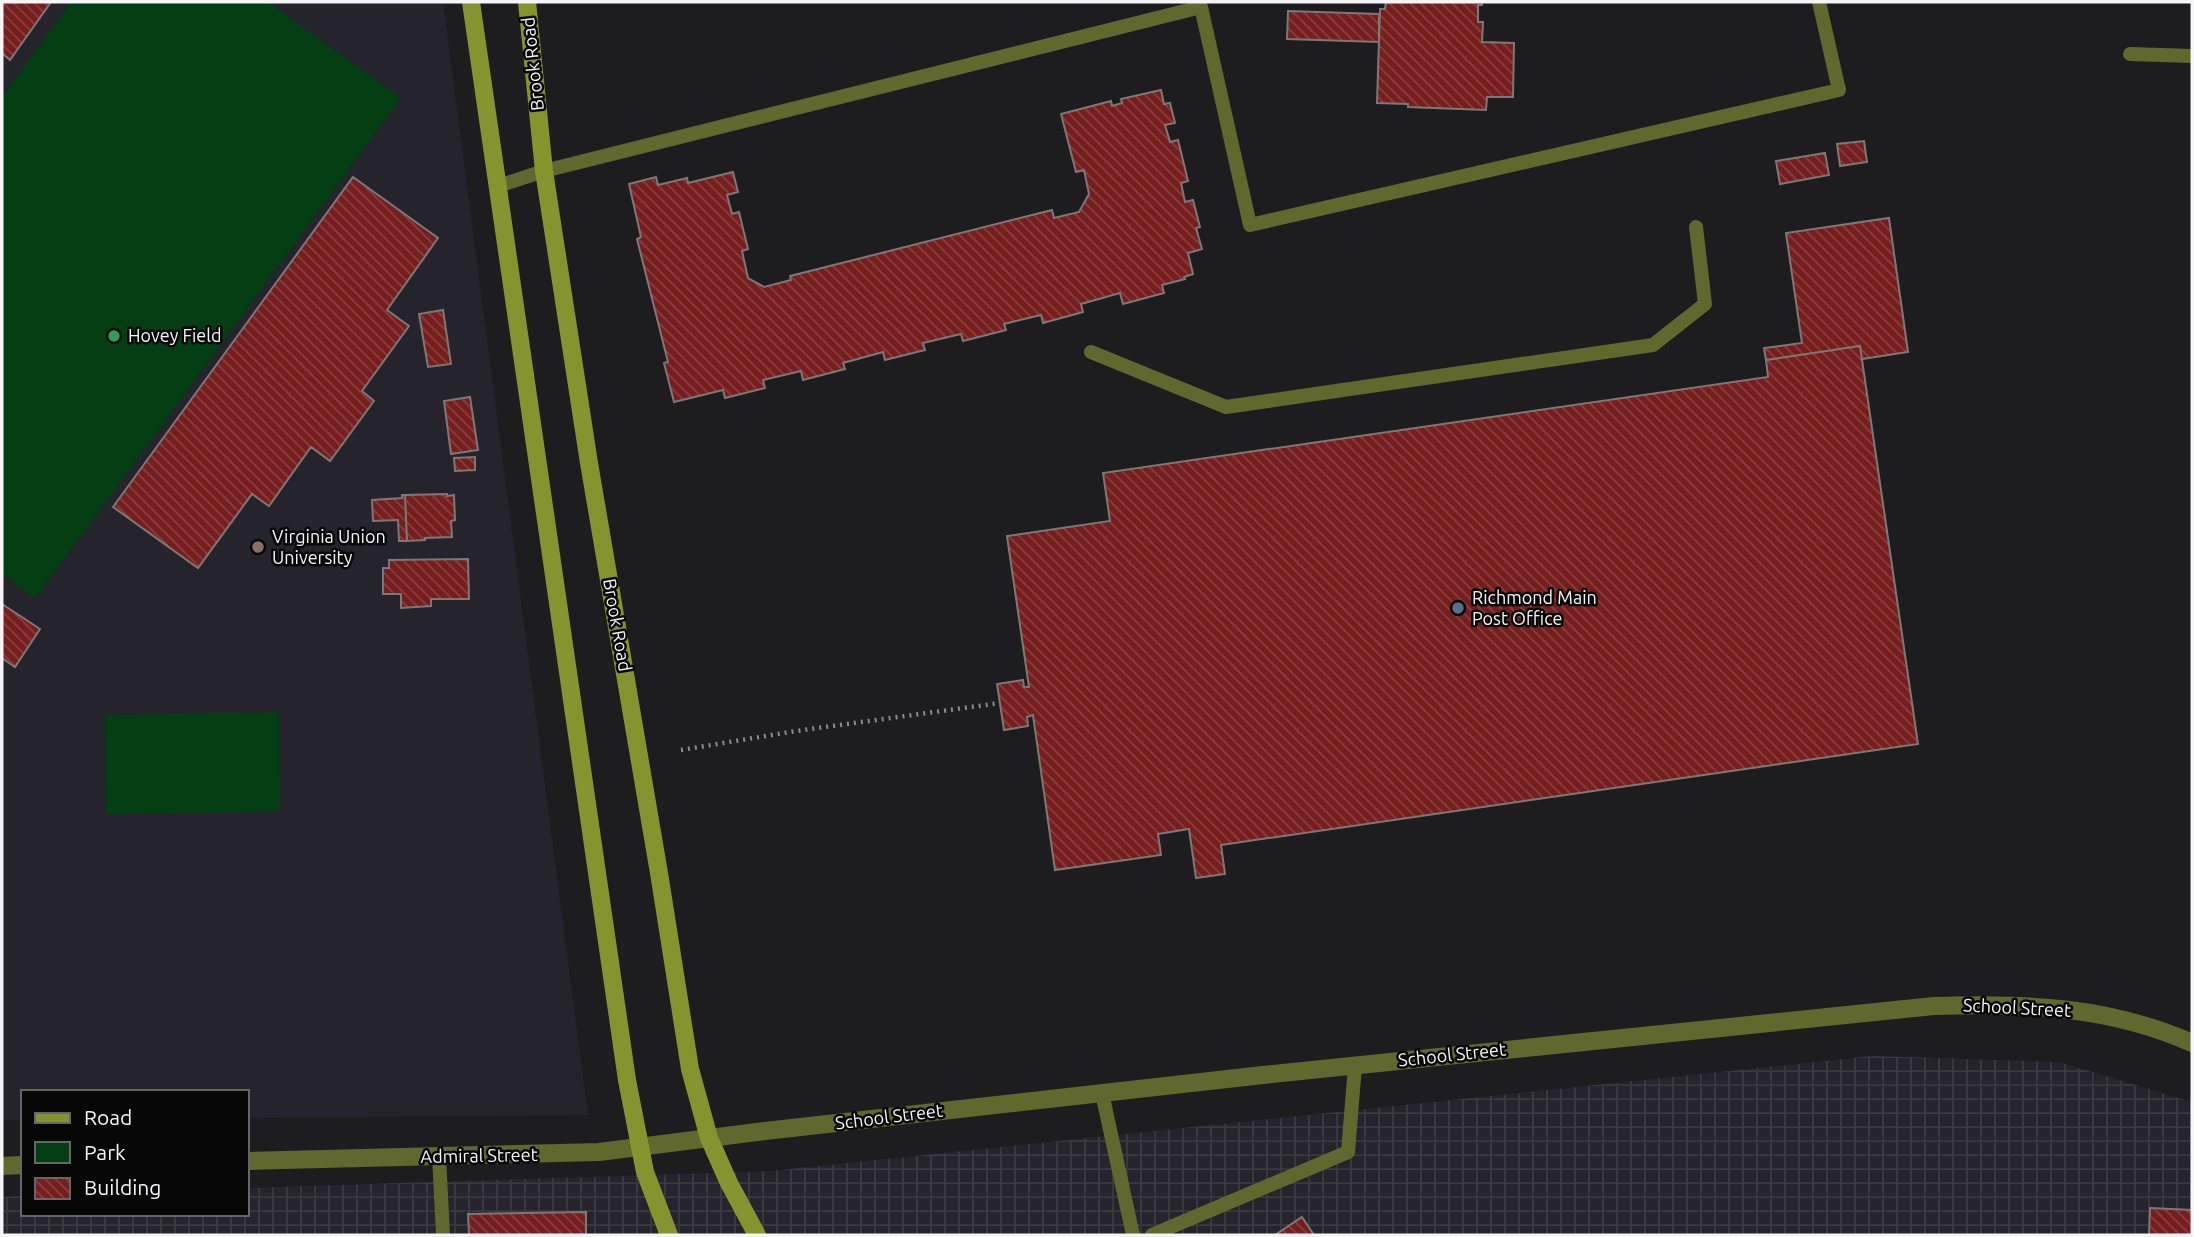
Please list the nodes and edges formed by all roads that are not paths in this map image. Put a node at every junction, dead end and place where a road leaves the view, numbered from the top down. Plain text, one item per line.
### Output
1 (471, 2) edge
2 (527, 2) edge
3 (1819, 2) edge
4 (1202, 4) edge
5 (2130, 54) dead end
6 (2192, 56) edge
7 (544, 171) junction
8 (498, 186) junction
9 (1696, 227) dead end
10 (1091, 352) dead end
11 (2192, 1044) edge
12 (1355, 1066) junction
13 (1102, 1093) junction
14 (709, 1138) junction
15 (639, 1148) junction
16 (439, 1156) junction
17 (248, 1161) edge
18 (21, 1165) edge
19 (2, 1166) edge
20 (443, 1235) edge
21 (670, 1235) edge
22 (757, 1235) edge
23 (1133, 1235) edge
24 (1152, 1235) edge

1 - 8 main road
2 - 7 main road, Brook Road
3 - 4 lane
4 - 7 lane
5 - 6 lane
7 - 8 lane
7 - 14 main road, Brook Road
8 - 15 main road
9 - 10 lane
11 - 12 street, School Street
12 - 13 street, School Street
12 - 24 lane
13 - 14 street, School Street
13 - 23 lane
14 - 15 street, Admiral Street
14 - 22 main road, Brook Road
15 - 16 street, Admiral Street
15 - 21 main road
16 - 17 street, Admiral Street
16 - 20 lane
18 - 19 street

